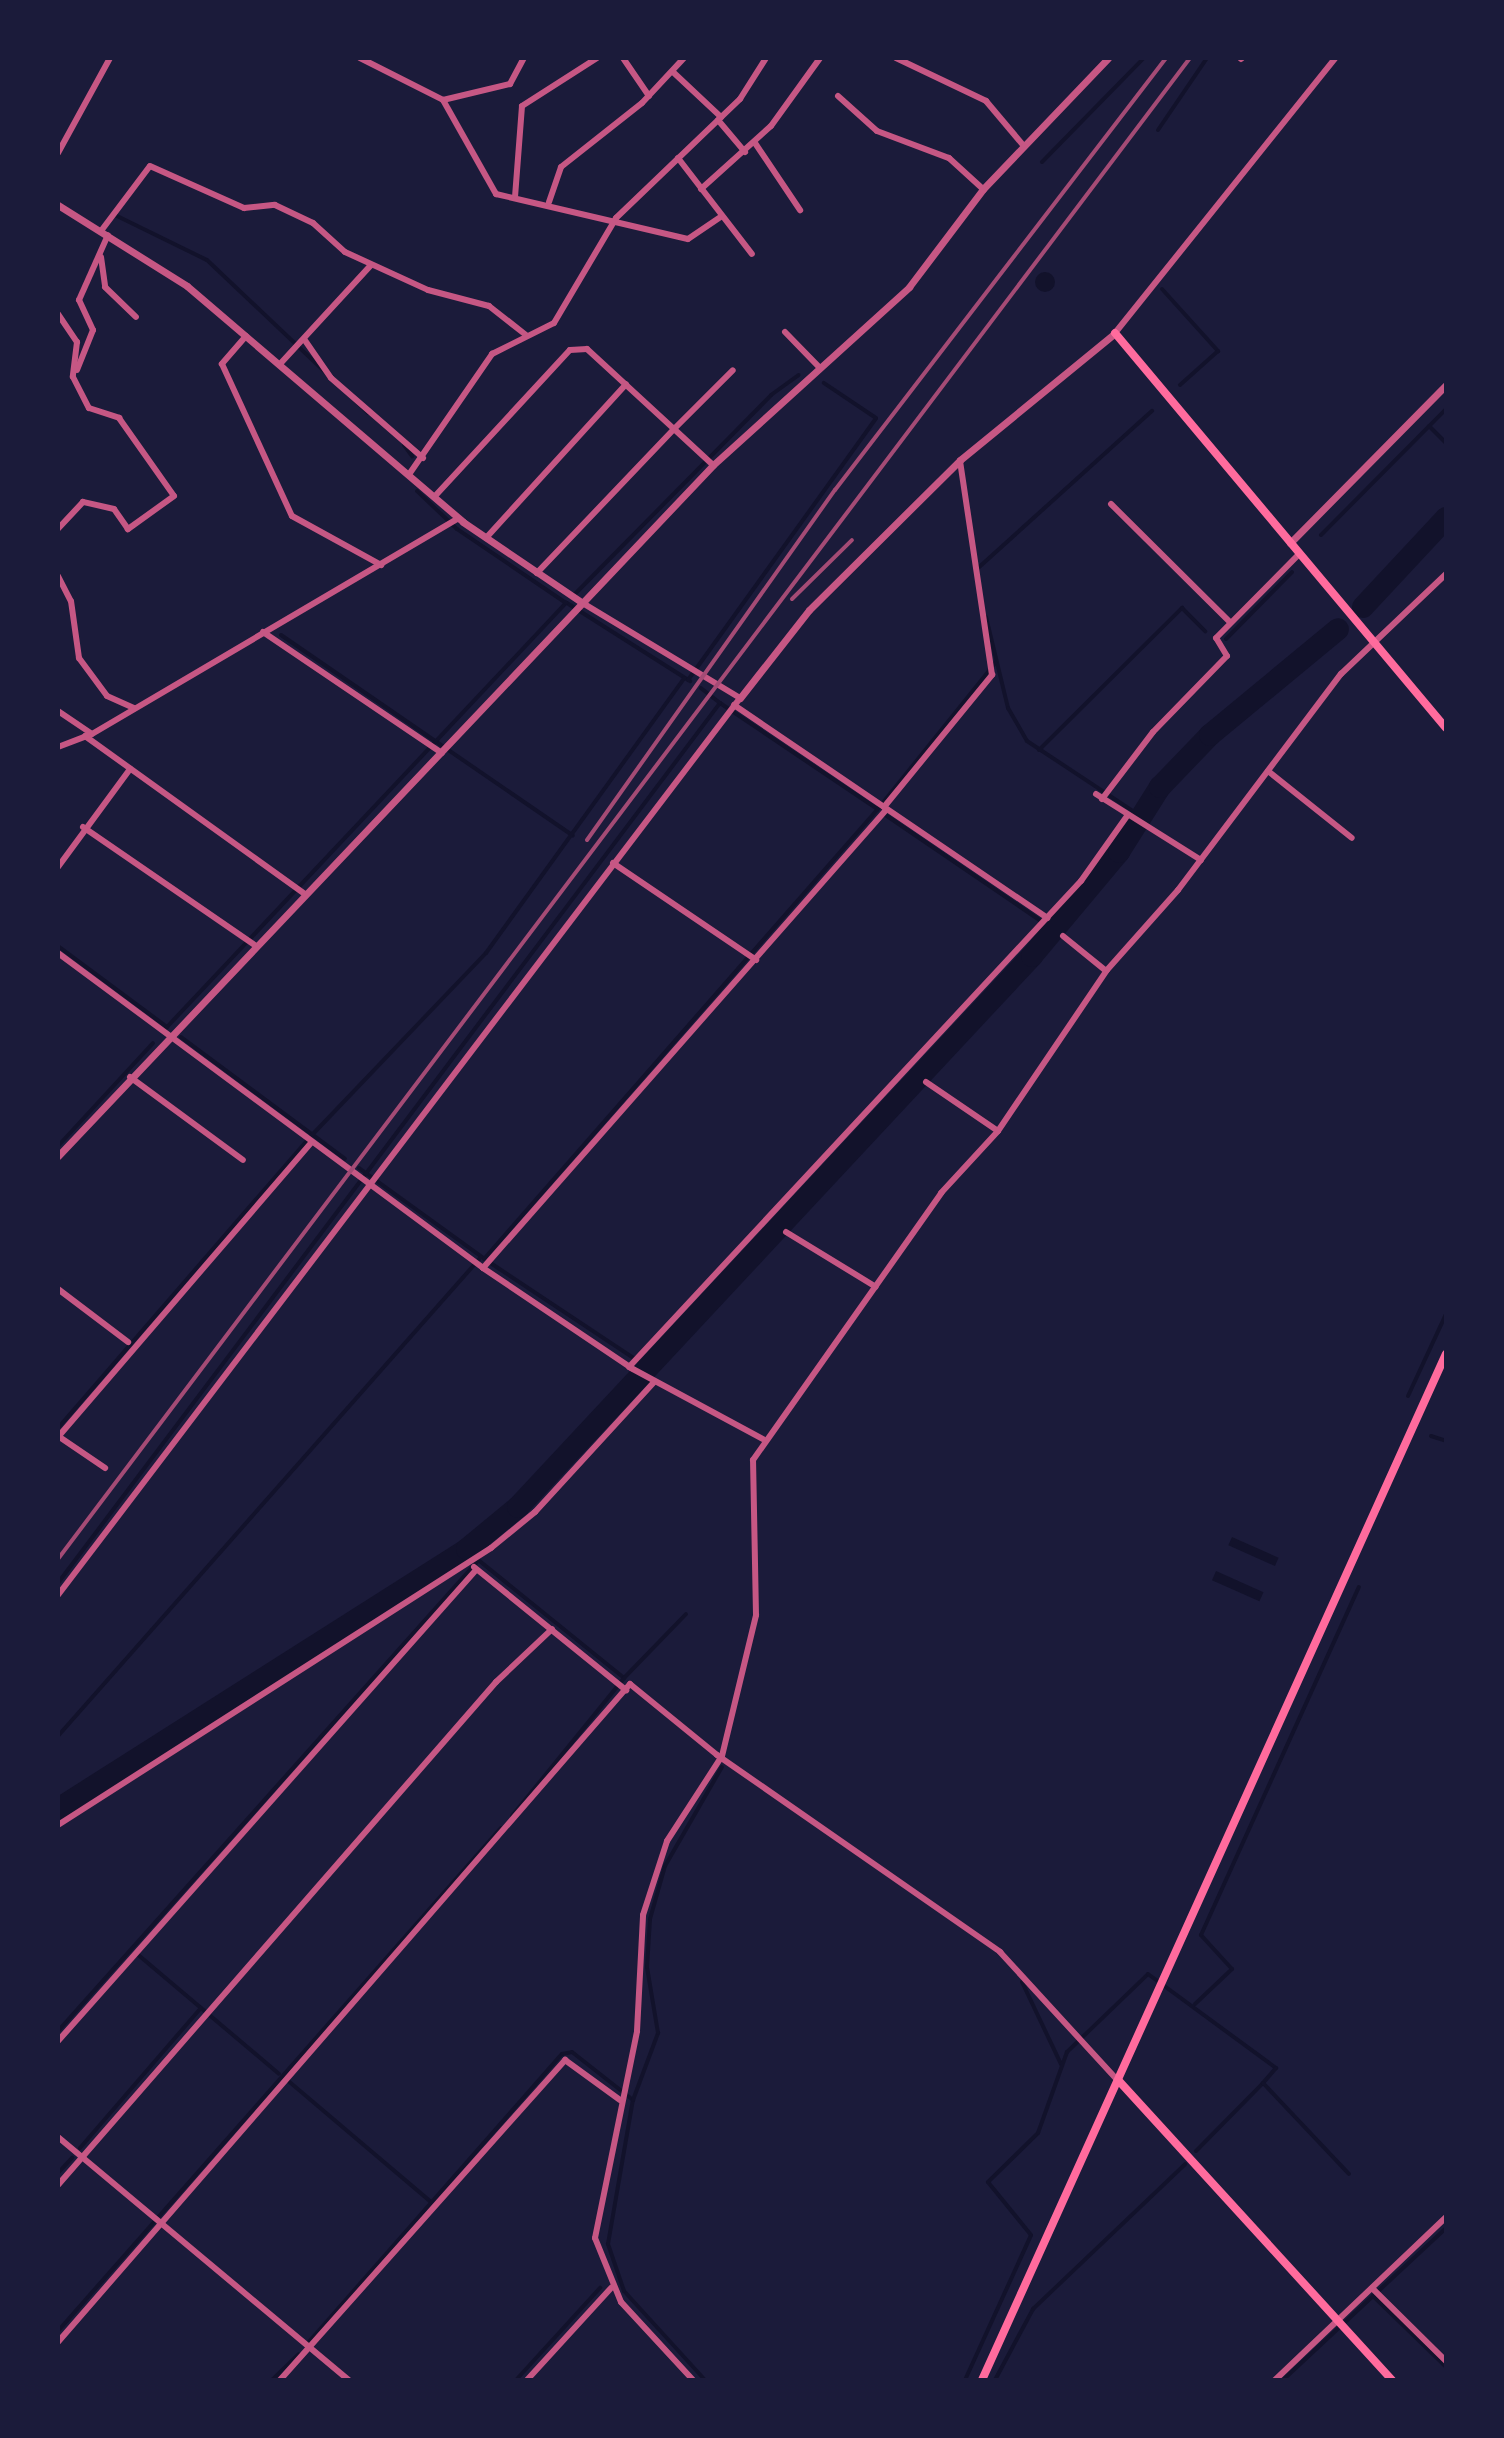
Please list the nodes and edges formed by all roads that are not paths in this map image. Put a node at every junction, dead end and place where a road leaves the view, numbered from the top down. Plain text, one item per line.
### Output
1 (110, 58) edge
2 (360, 58) edge
3 (524, 58) edge
4 (597, 58) edge
5 (623, 58) edge
6 (684, 58) edge
7 (766, 58) edge
8 (820, 58) edge
9 (896, 58) edge
10 (1108, 58) edge
11 (1335, 58) edge
12 (673, 72) junction
13 (649, 96) junction
14 (838, 96) dead end
15 (443, 100) junction
16 (720, 119) junction
17 (755, 143) junction
18 (1023, 145) junction
19 (745, 152) junction
20 (58, 153) edge
21 (678, 158) junction
22 (701, 189) junction
23 (983, 189) junction
24 (515, 197) junction
25 (549, 202) junction
26 (58, 205) edge
27 (800, 210) dead end
28 (722, 216) junction
29 (616, 218) junction
30 (105, 233) junction
31 (101, 253) junction
32 (752, 254) dead end
33 (371, 265) junction
34 (58, 314) edge
35 (136, 317) dead end
36 (785, 332) dead end
37 (1115, 333) junction
38 (526, 335) junction
39 (246, 336) junction
40 (301, 342) junction
41 (280, 364) junction
42 (820, 368) junction
43 (733, 370) dead end
44 (73, 377) junction
45 (626, 384) junction
46 (1446, 385) edge
47 (674, 429) junction
48 (423, 458) junction
49 (960, 460) junction
50 (708, 461) junction
51 (410, 473) junction
52 (436, 495) junction
53 (1111, 504) dead end
54 (454, 522) junction
55 (58, 529) edge
56 (486, 538) junction
57 (1290, 543) junction
58 (1299, 554) junction
59 (381, 565) junction
60 (537, 573) junction
61 (1446, 574) edge
62 (58, 576) edge
63 (575, 602) junction
64 (1230, 622) junction
65 (263, 632) junction
66 (1371, 641) junction
67 (734, 706) junction
68 (134, 708) junction
69 (58, 711) edge
70 (1446, 728) edge
71 (88, 735) junction
72 (58, 747) edge
73 (441, 749) junction
74 (130, 769) junction
75 (1268, 771) junction
76 (883, 809) junction
77 (1129, 817) junction
78 (83, 827) junction
79 (1352, 838) dead end
80 (1201, 860) junction
81 (613, 863) junction
82 (58, 867) edge
83 (301, 892) junction
84 (1045, 921) junction
85 (1063, 936) dead end
86 (252, 943) junction
87 (58, 953) edge
88 (753, 957) junction
89 (1106, 971) junction
90 (169, 1036) junction
91 (130, 1077) junction
92 (926, 1082) dead end
93 (998, 1131) junction
94 (308, 1141) junction
95 (58, 1156) edge
96 (243, 1160) dead end
97 (368, 1180) junction
98 (786, 1232) dead end
99 (483, 1263) junction
100 (876, 1287) junction
101 (58, 1289) edge
102 (128, 1342) dead end
103 (1446, 1354) edge
104 (633, 1363) junction
105 (652, 1381) junction
106 (58, 1436) edge
107 (763, 1439) junction
108 (105, 1468) dead end
109 (474, 1564) junction
110 (58, 1595) edge
111 (552, 1629) junction
112 (621, 1686) junction
113 (722, 1756) junction
114 (58, 1825) edge
115 (58, 2041) edge
116 (1119, 2081) junction
117 (621, 2096) junction
118 (58, 2137) edge
119 (84, 2158) junction
120 (58, 2185) edge
121 (1446, 2217) edge
122 (158, 2220) junction
123 (611, 2288) junction
124 (1375, 2291) junction
125 (1342, 2324) junction
126 (58, 2342) edge
127 (308, 2346) junction
128 (1446, 2361) edge
129 (280, 2380) edge
130 (349, 2380) edge
131 (527, 2380) edge
132 (693, 2380) edge
133 (982, 2380) edge
134 (1275, 2380) edge
135 (1392, 2380) edge

1 - 20 street
2 - 15 street
3 - 15 street
4 - 24 street
5 - 13 street
6 - 12 street
7 - 16 street
8 - 17 street
9 - 18 street
10 - 18 street
11 - 37 street
12 - 13 street
12 - 16 street
13 - 25 street
14 - 23 street
15 - 24 street
16 - 19 street
16 - 21 street
17 - 19 street
17 - 27 street
18 - 23 street
19 - 22 street
21 - 22 street
21 - 29 street
22 - 28 street
23 - 42 street
24 - 25 street
25 - 29 street
26 - 30 street
28 - 29 street
28 - 32 street
29 - 38 street
30 - 31 street
30 - 33 street
30 - 39 street
31 - 35 street
31 - 44 street
33 - 38 street
33 - 40 street
34 - 44 street
36 - 42 street
37 - 49 street
37 - 57 main road
38 - 48 street
39 - 41 street
39 - 59 street
40 - 41 street
40 - 48 street
41 - 51 street
42 - 50 street
43 - 47 street
44 - 55 street
45 - 47 street
45 - 52 street
45 - 56 street
46 - 57 street
47 - 50 street
47 - 60 street
48 - 51 street
49 - 67 street
49 - 76 street
50 - 63 street
51 - 52 street
52 - 54 street
53 - 64 street
54 - 56 street
54 - 59 street
56 - 60 street
57 - 58 main road
58 - 64 street
58 - 66 main road
59 - 65 street
60 - 63 street
61 - 66 street
62 - 68 street
63 - 67 street
63 - 73 street
64 - 77 street
65 - 68 street
65 - 73 street
66 - 70 main road
66 - 75 street
67 - 76 street
67 - 81 street
68 - 71 street
69 - 71 street
71 - 72 street
71 - 74 street
73 - 83 street
74 - 78 street
74 - 83 street
75 - 79 street
75 - 80 street
76 - 84 street
76 - 88 street
77 - 80 street
77 - 84 street
78 - 82 street
78 - 86 street
80 - 89 street
81 - 88 street
81 - 97 street
83 - 86 street
84 - 104 street
85 - 89 street
86 - 90 street
87 - 90 street
88 - 99 street
89 - 93 street
90 - 91 street
90 - 94 street
91 - 95 street
91 - 96 street
92 - 93 street
93 - 100 street
94 - 97 street
94 - 106 street
97 - 99 street
97 - 110 street
98 - 100 street
99 - 104 street
100 - 107 street
101 - 102 street
103 - 116 main road
104 - 105 street
105 - 107 street
105 - 109 street
106 - 108 street
107 - 113 street
109 - 111 street
109 - 114 street
109 - 115 street
111 - 112 street
111 - 119 street
112 - 113 street
112 - 122 street
113 - 116 street
113 - 117 street
116 - 125 main road
116 - 133 main road
117 - 123 street
117 - 127 street
118 - 119 street
119 - 120 street
119 - 122 street
121 - 124 street
122 - 126 street
122 - 127 street
123 - 131 street
123 - 132 street
124 - 125 street
124 - 128 street
125 - 134 street
125 - 135 main road
127 - 129 street
127 - 130 street

